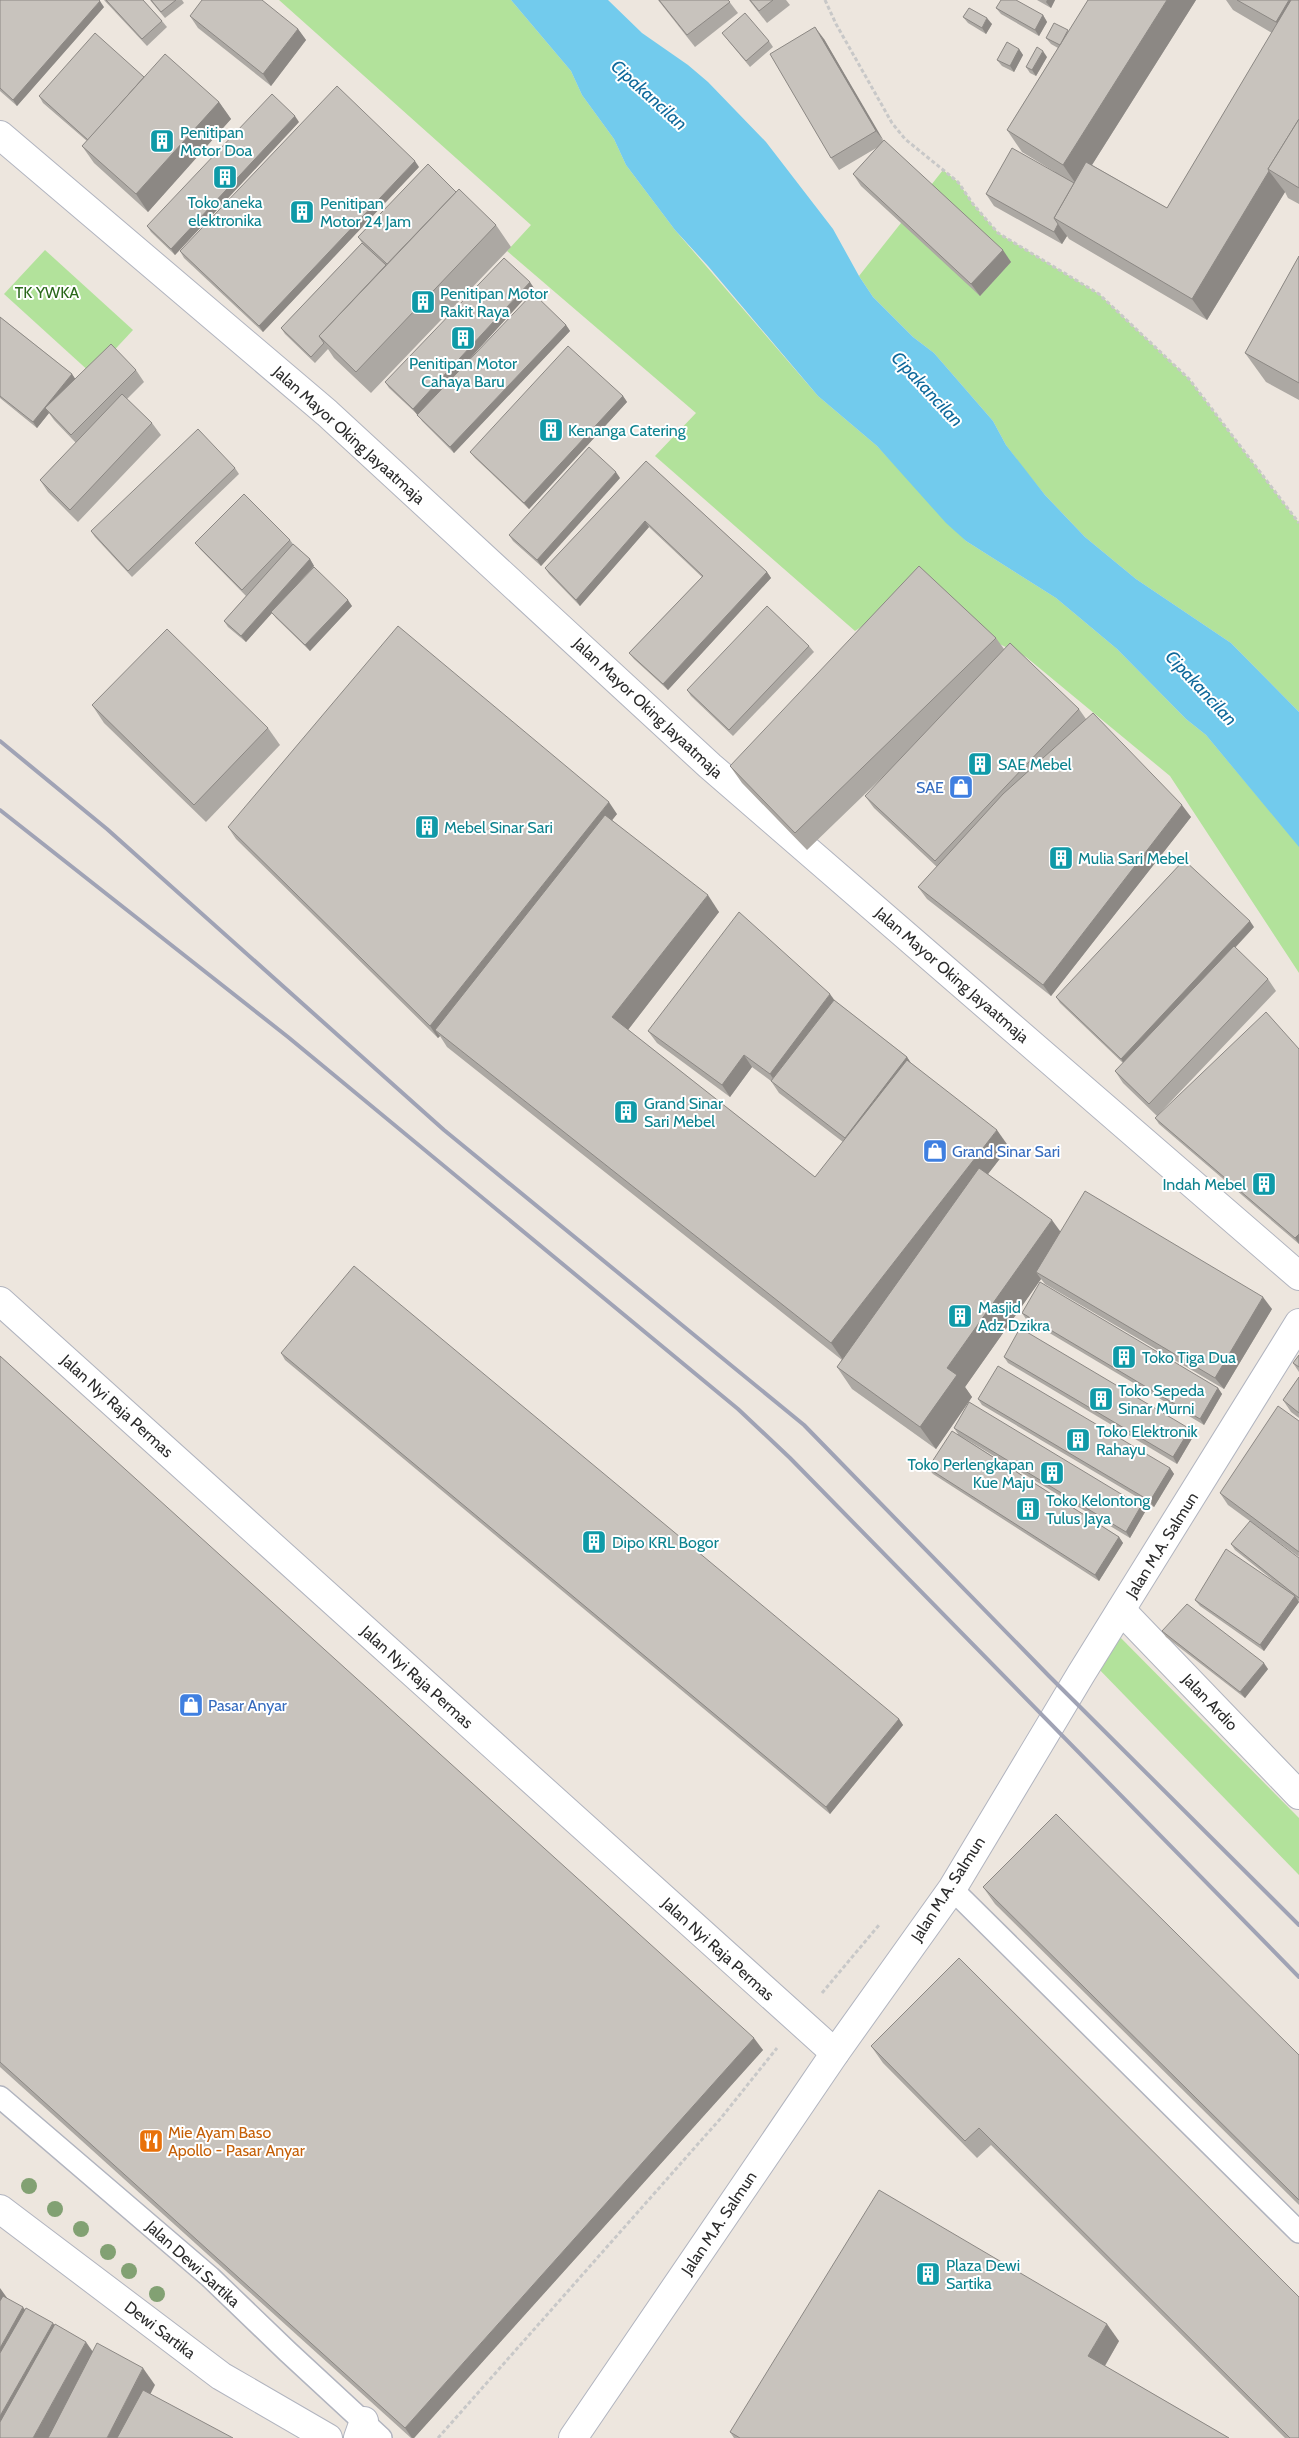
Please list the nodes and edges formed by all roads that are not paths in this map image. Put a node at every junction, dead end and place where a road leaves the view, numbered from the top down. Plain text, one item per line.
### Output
1 (0, 135) edge
2 (1299, 1276) edge
3 (0, 1301) edge
4 (1299, 1323) edge
5 (1121, 1610) junction
6 (1299, 1795) edge
7 (952, 1889) junction
8 (835, 2053) junction
9 (0, 2097) edge
10 (0, 2209) edge
11 (1299, 2232) edge
12 (368, 2432) edge
13 (328, 2438) edge
14 (573, 2438) edge

1 - 2 street, Jalan Mayor Oking Jayaatmaja
3 - 8 street, Jalan Nyi Raja Permas
4 - 5 street, Jalan M.A. Salmun
5 - 6 street, Jalan Ardio
5 - 7 street, Jalan M.A. Salmun
7 - 8 street, Jalan M.A. Salmun
7 - 11 lane
8 - 14 street, Jalan M.A. Salmun
9 - 12 lane, Jalan Dewi Sartika
10 - 13 street, Dewi Sartika

